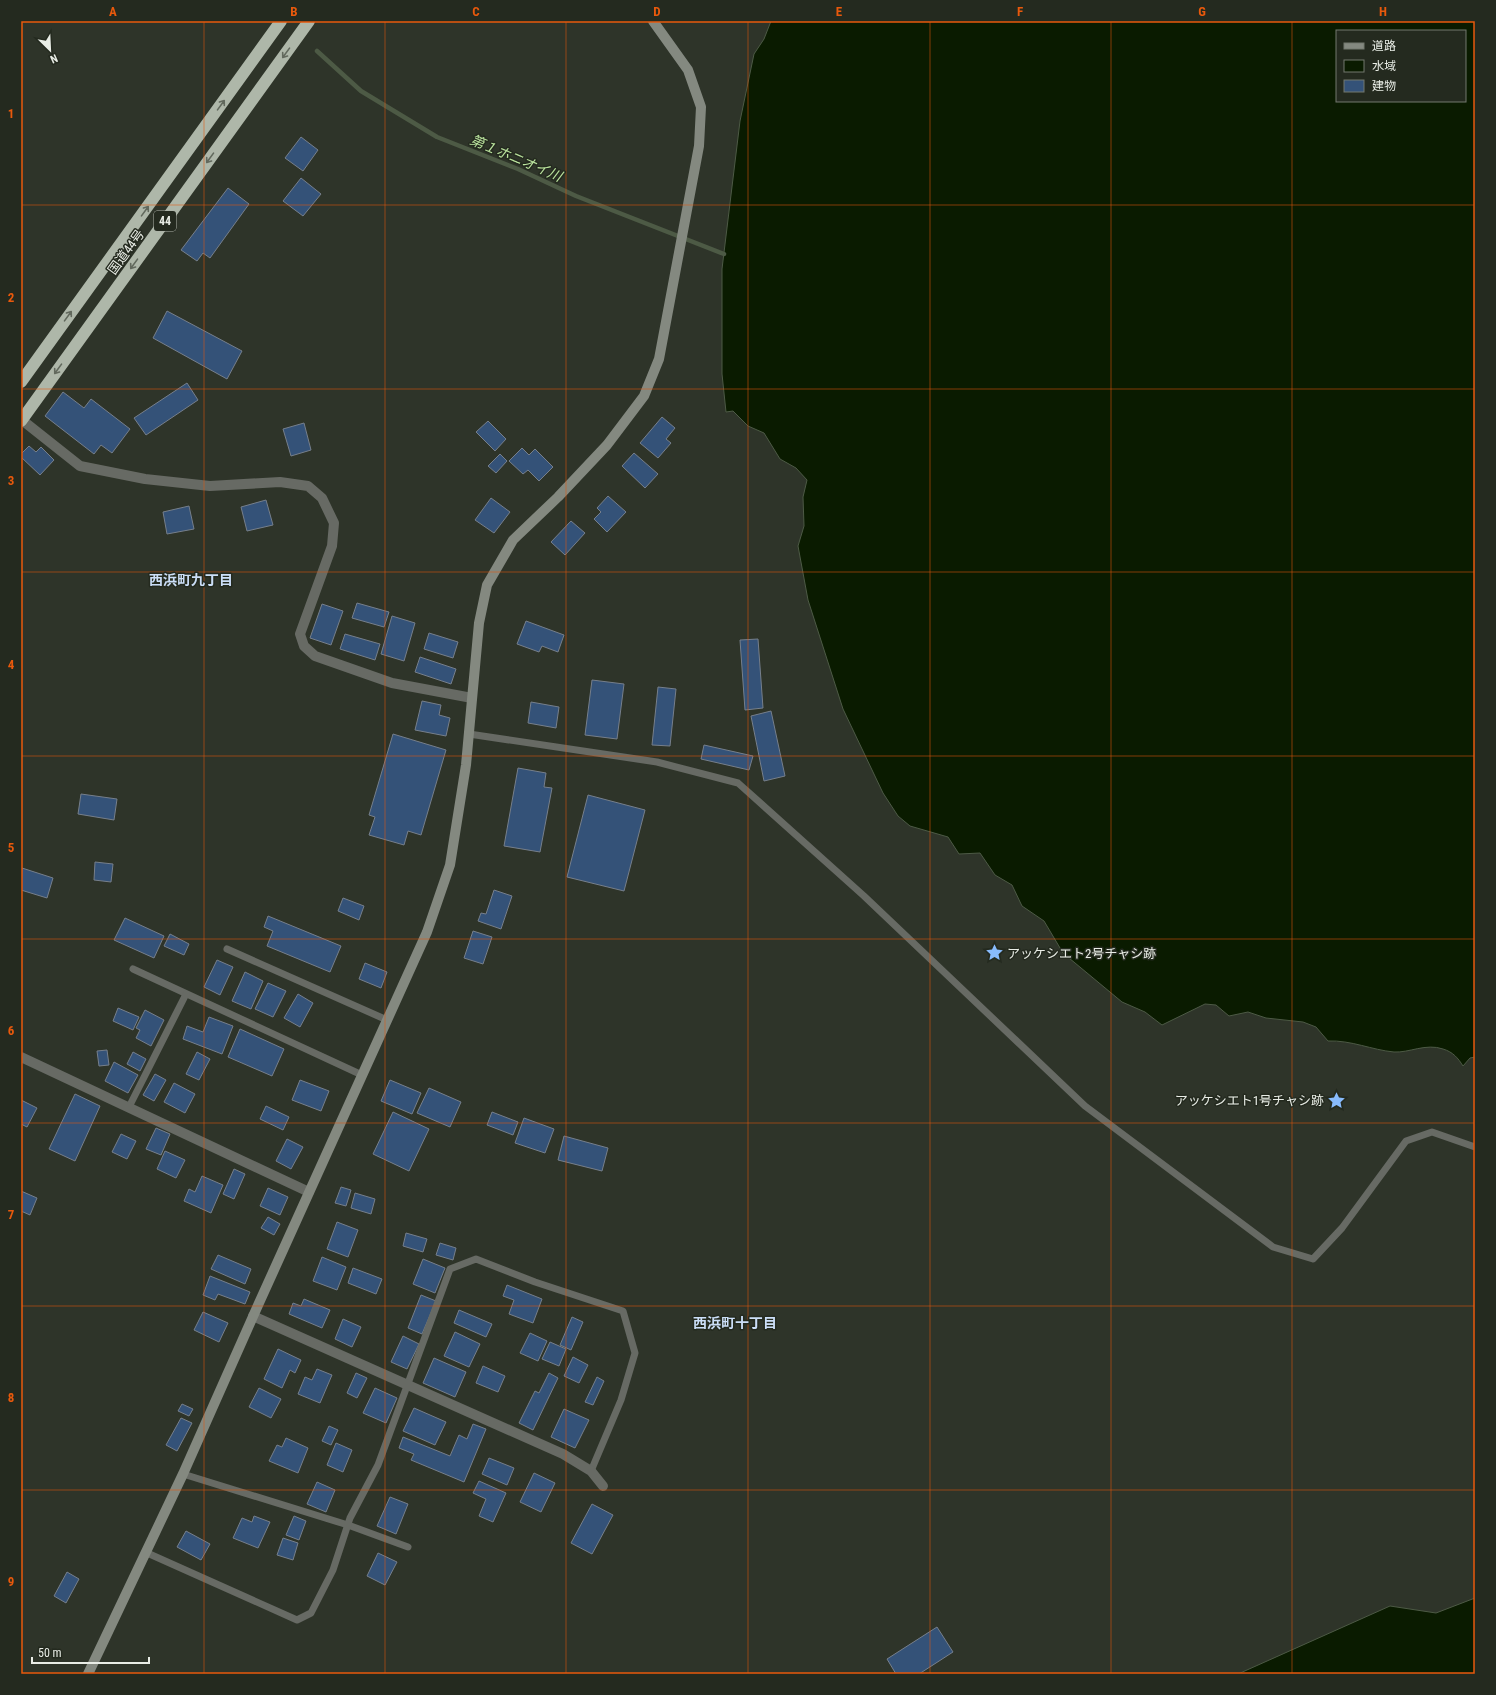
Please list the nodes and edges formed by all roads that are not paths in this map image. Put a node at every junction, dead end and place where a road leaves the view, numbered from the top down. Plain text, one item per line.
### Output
1 (281, 21) edge
2 (309, 21) edge
3 (653, 21) edge
4 (21, 382) edge
5 (21, 420) edge
6 (472, 698) junction
7 (469, 734) junction
8 (227, 949) dead end
9 (133, 969) dead end
10 (186, 994) junction
11 (387, 1020) junction
12 (21, 1057) edge
13 (362, 1075) junction
14 (129, 1107) junction
15 (1475, 1147) edge
16 (309, 1192) junction
17 (253, 1316) junction
18 (408, 1385) junction
19 (591, 1471) junction
20 (183, 1474) junction
21 (603, 1486) dead end
22 (348, 1525) junction
23 (408, 1547) dead end
24 (145, 1552) junction
25 (88, 1674) edge

4 -> 1 highway, 国道44号 / 44
2 -> 5 highway, 国道44号 / 44
3 - 6 street
5 - 6 street
6 - 7 street
7 - 11 street
7 - 15 lane
8 - 11 lane
9 - 10 lane
10 - 13 lane
10 - 14 lane
11 - 13 street
12 - 14 street
13 - 16 street
14 - 16 street
16 - 17 street
17 - 18 street
17 - 20 street
18 - 19 street
18 - 19 lane
18 - 22 lane
19 - 21 street
20 - 22 lane
20 - 24 street
22 - 23 lane
22 - 24 lane
24 - 25 street

